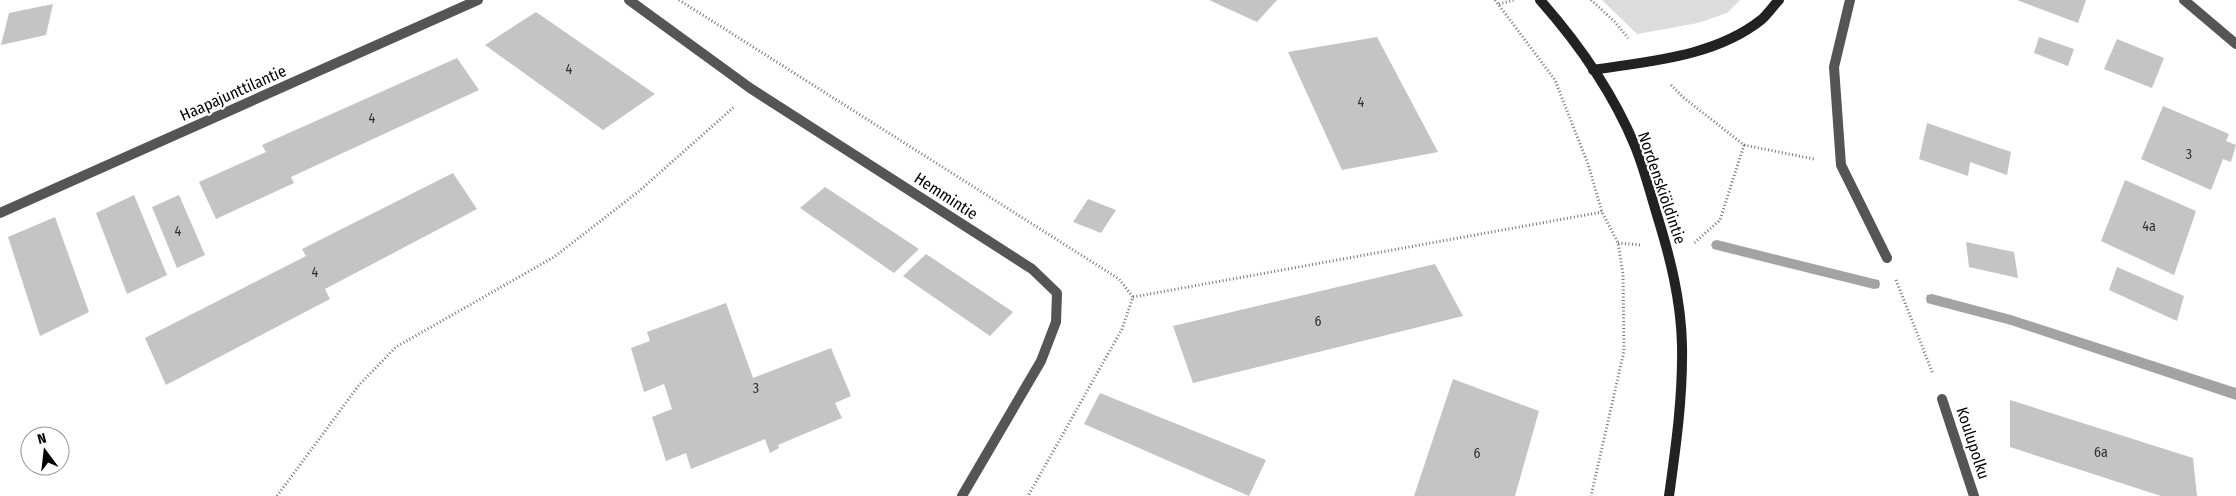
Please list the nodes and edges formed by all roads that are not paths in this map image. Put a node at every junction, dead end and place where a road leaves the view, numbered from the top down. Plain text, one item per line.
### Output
1 (478, 0) edge
2 (629, 0) edge
3 (1540, 0) edge
4 (1779, 0) edge
5 (1850, 0) edge
6 (2184, 0) edge
7 (2236, 44) edge
8 (1593, 70) junction
9 (0, 213) edge
10 (1887, 258) road end
11 (1942, 399) road end
12 (962, 496) edge
13 (1669, 496) edge
14 (1974, 496) edge

1 - 9 street, Haapajunttilantie
2 - 12 street, Hemmintie
3 - 8 main road, Nordenskiöldintie
4 - 8 main road
5 - 10 street
6 - 7 street
8 - 13 main road, Nordenskiöldintie
11 - 14 street, Koulupolku

